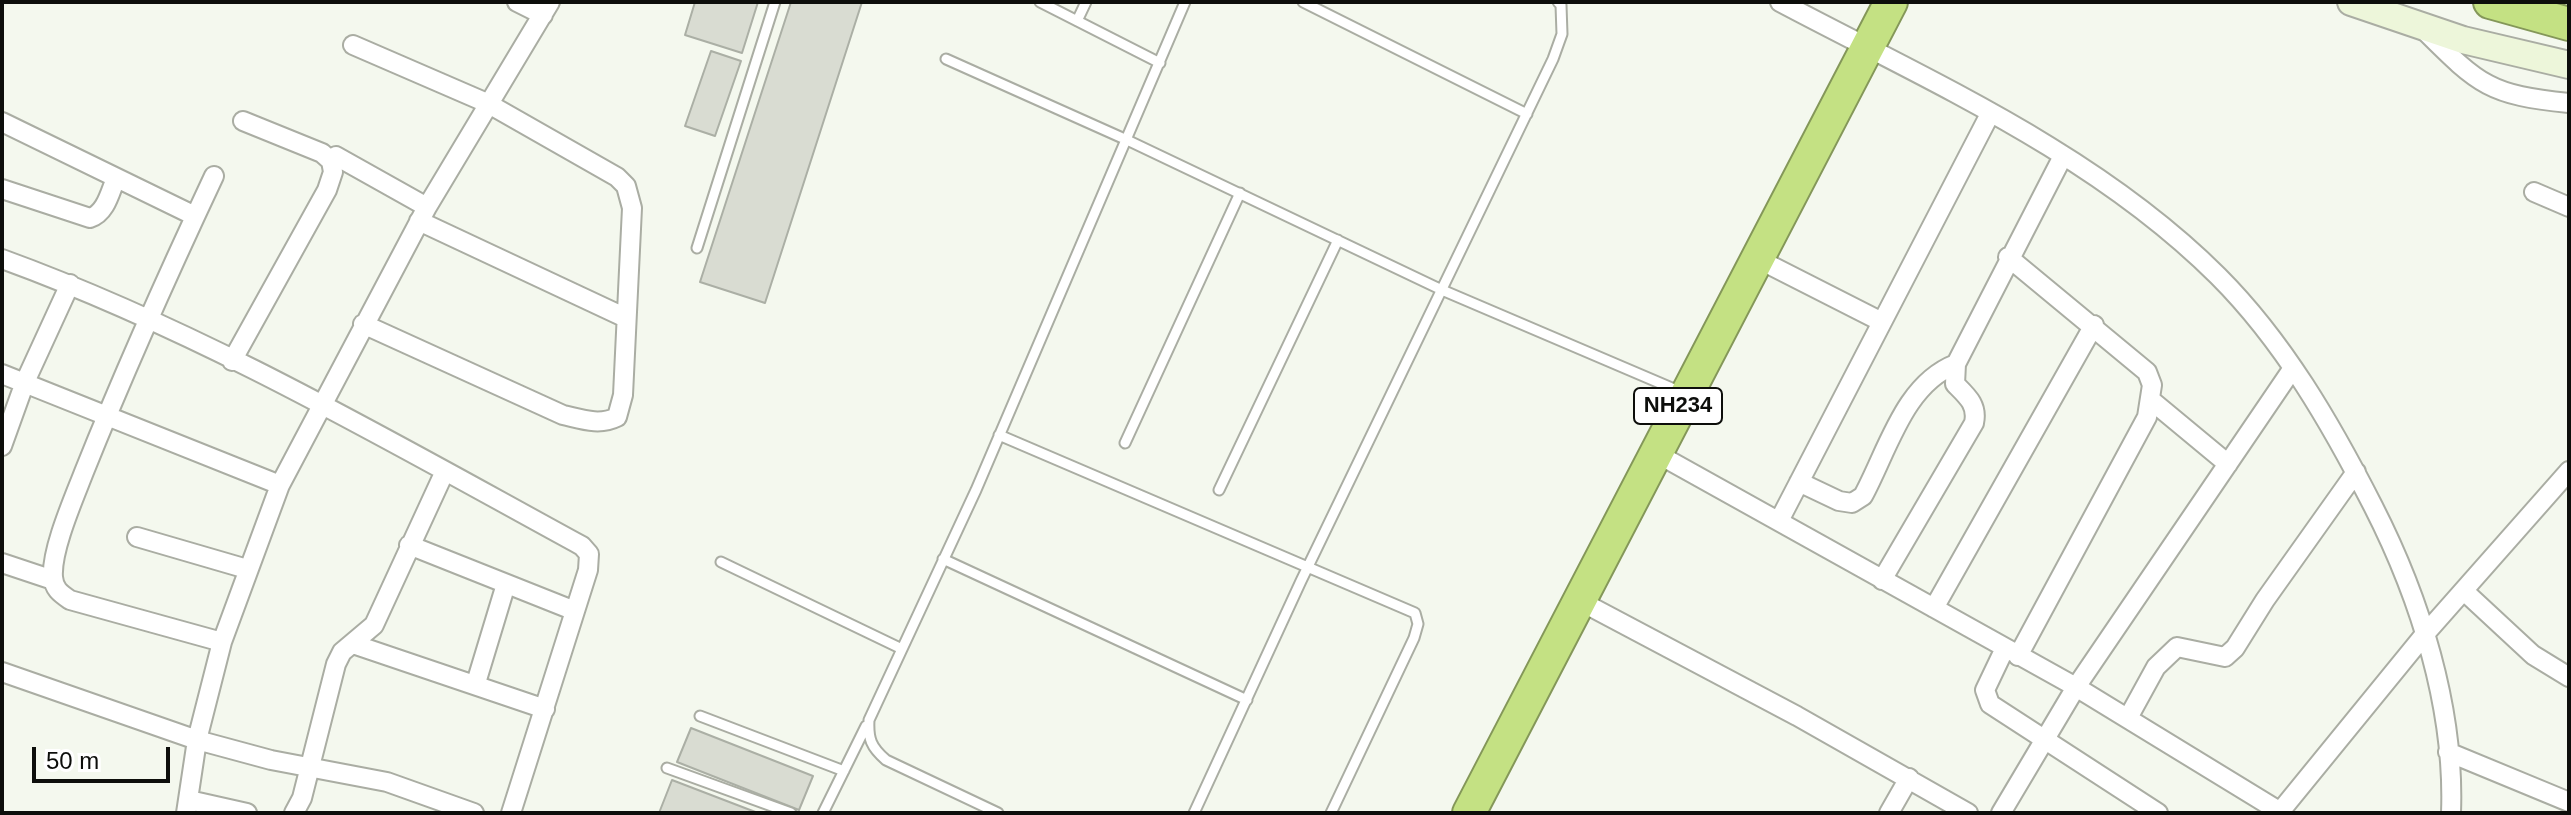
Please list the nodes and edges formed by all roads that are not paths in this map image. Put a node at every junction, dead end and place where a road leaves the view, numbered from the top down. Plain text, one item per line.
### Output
1 (517, 2) edge
2 (775, 2) edge
3 (1040, 2) edge
4 (1086, 2) edge
5 (1185, 2) edge
6 (1303, 2) edge
7 (1558, 2) edge
8 (1780, 2) edge
9 (1891, 2) edge
10 (2351, 2) edge
11 (2490, 2) edge
12 (546, 8) edge
13 (1077, 21) junction
14 (2569, 24) edge
15 (2419, 25) junction
16 (353, 45) dead end
17 (1868, 48) junction
18 (946, 59) dead end
19 (1160, 63) junction
20 (2569, 65) edge
21 (487, 103) junction
22 (2569, 103) edge
23 (1527, 114) junction
24 (1990, 114) junction
25 (243, 121) dead end
26 (2, 122) edge
27 (1127, 140) junction
28 (336, 156) dead end
29 (2063, 156) junction
30 (214, 176) dead end
31 (116, 178) junction
32 (2, 189) edge
33 (2534, 192) dead end
34 (1240, 193) junction
35 (2569, 207) edge
36 (423, 214) junction
37 (195, 216) junction
38 (1338, 240) junction
39 (697, 248) dead end
40 (2008, 257) junction
41 (1756, 258) junction
42 (2, 259) edge
43 (70, 284) junction
44 (1442, 290) junction
45 (626, 318) junction
46 (146, 321) junction
47 (1880, 321) junction
48 (363, 324) junction
49 (2094, 325) junction
50 (232, 361) junction
51 (1956, 364) junction
52 (2293, 368) junction
53 (2, 374) edge
54 (25, 382) junction
55 (1684, 394) junction
56 (2152, 401) junction
57 (322, 404) junction
58 (107, 414) junction
59 (999, 435) junction
60 (1125, 443) dead end
61 (2, 446) edge
62 (1654, 452) junction
63 (2228, 464) junction
64 (445, 471) junction
65 (2569, 471) edge
66 (2356, 472) junction
67 (1799, 482) junction
68 (280, 485) junction
69 (1219, 490) dead end
70 (1780, 519) junction
71 (137, 537) dead end
72 (409, 545) junction
73 (943, 559) junction
74 (721, 562) dead end
75 (2, 563) edge
76 (247, 569) junction
77 (1307, 569) junction
78 (53, 580) junction
79 (1882, 580) junction
80 (506, 584) junction
81 (2464, 591) junction
82 (1578, 600) junction
83 (1934, 608) junction
84 (575, 611) junction
85 (2425, 634) junction
86 (222, 642) junction
87 (353, 644) junction
88 (902, 649) junction
89 (2012, 652) junction
90 (2, 672) edge
91 (2569, 677) edge
92 (476, 683) junction
93 (2076, 687) junction
94 (1247, 700) junction
95 (545, 709) junction
96 (700, 716) dead end
97 (2128, 718) junction
98 (869, 720) junction
99 (197, 740) junction
100 (2046, 741) junction
101 (2448, 752) junction
102 (310, 766) junction
103 (667, 768) dead end
104 (844, 771) junction
105 (1909, 778) junction
106 (2569, 802) edge
107 (188, 806) edge
108 (247, 813) edge
109 (294, 813) edge
110 (474, 813) edge
111 (511, 813) edge
112 (791, 813) edge
113 (823, 813) edge
114 (998, 813) edge
115 (1194, 813) edge
116 (1331, 813) edge
117 (1469, 813) edge
118 (1889, 813) edge
119 (1968, 813) edge
120 (2001, 813) edge
121 (2158, 813) edge
122 (2280, 813) edge
123 (2451, 813) edge

1 - 12 street
2 - 39 lane
3 - 13 lane
4 - 13 lane
5 - 19 lane
6 - 23 lane
7 - 23 lane
8 - 17 street
9 - 17 highway, NH234
10 - 15 main road
11 - 14 highway
12 - 21 street
13 - 19 lane
15 - 20 main road
15 - 22 street
16 - 21 street
17 - 24 street
17 - 41 highway, NH234
18 - 27 lane
19 - 27 lane
21 - 36 street
21 - 45 street
23 - 44 lane
24 - 29 street
24 - 47 street
25 - 50 street
26 - 31 street
27 - 34 lane
27 - 59 lane
28 - 36 street
29 - 40 street
29 - 52 street
30 - 37 street
31 - 32 street
31 - 37 street
33 - 35 street
34 - 38 lane
34 - 60 lane
36 - 45 street
36 - 48 street
37 - 46 street
38 - 44 lane
38 - 69 lane
40 - 49 street
40 - 51 street
41 - 47 street
41 - 55 highway, NH234
42 - 43 street
43 - 46 street
43 - 54 street
44 - 55 lane
44 - 77 lane
45 - 48 street
46 - 50 street
46 - 58 street
47 - 67 street
48 - 57 street
49 - 56 street
49 - 83 street
50 - 57 street
51 - 67 street
51 - 79 street
52 - 63 street
52 - 66 street
53 - 54 street
54 - 58 street
54 - 61 street
55 - 62 highway, NH234
56 - 63 street
56 - 89 street
57 - 64 street
57 - 68 street
58 - 68 street
58 - 78 street
59 - 73 lane
59 - 77 lane
62 - 70 street
62 - 82 highway, NH234
63 - 93 street
64 - 72 street
64 - 84 street
65 - 81 street
66 - 85 street
66 - 97 street
67 - 70 street
68 - 76 street
70 - 79 street
71 - 76 street
72 - 80 street
72 - 87 street
73 - 88 lane
73 - 94 lane
74 - 88 lane
75 - 78 street
76 - 86 street
77 - 94 lane
77 - 116 lane
78 - 86 street
79 - 83 street
80 - 84 street
80 - 92 street
81 - 85 street
81 - 91 street
82 - 105 street
82 - 117 highway, NH234
83 - 89 street
84 - 95 street
85 - 101 street
85 - 122 street
86 - 99 street
87 - 92 street
87 - 102 street
88 - 98 lane
89 - 93 street
89 - 100 street
90 - 99 street
92 - 95 street
93 - 97 street
93 - 100 street
94 - 115 lane
95 - 111 street
96 - 104 lane
97 - 122 street
98 - 104 lane
98 - 114 lane
99 - 102 street
99 - 107 street
100 - 120 street
100 - 121 street
101 - 106 street
101 - 123 street
102 - 109 street
102 - 110 street
103 - 112 lane
104 - 113 lane
105 - 118 street
105 - 119 street
107 - 108 street

